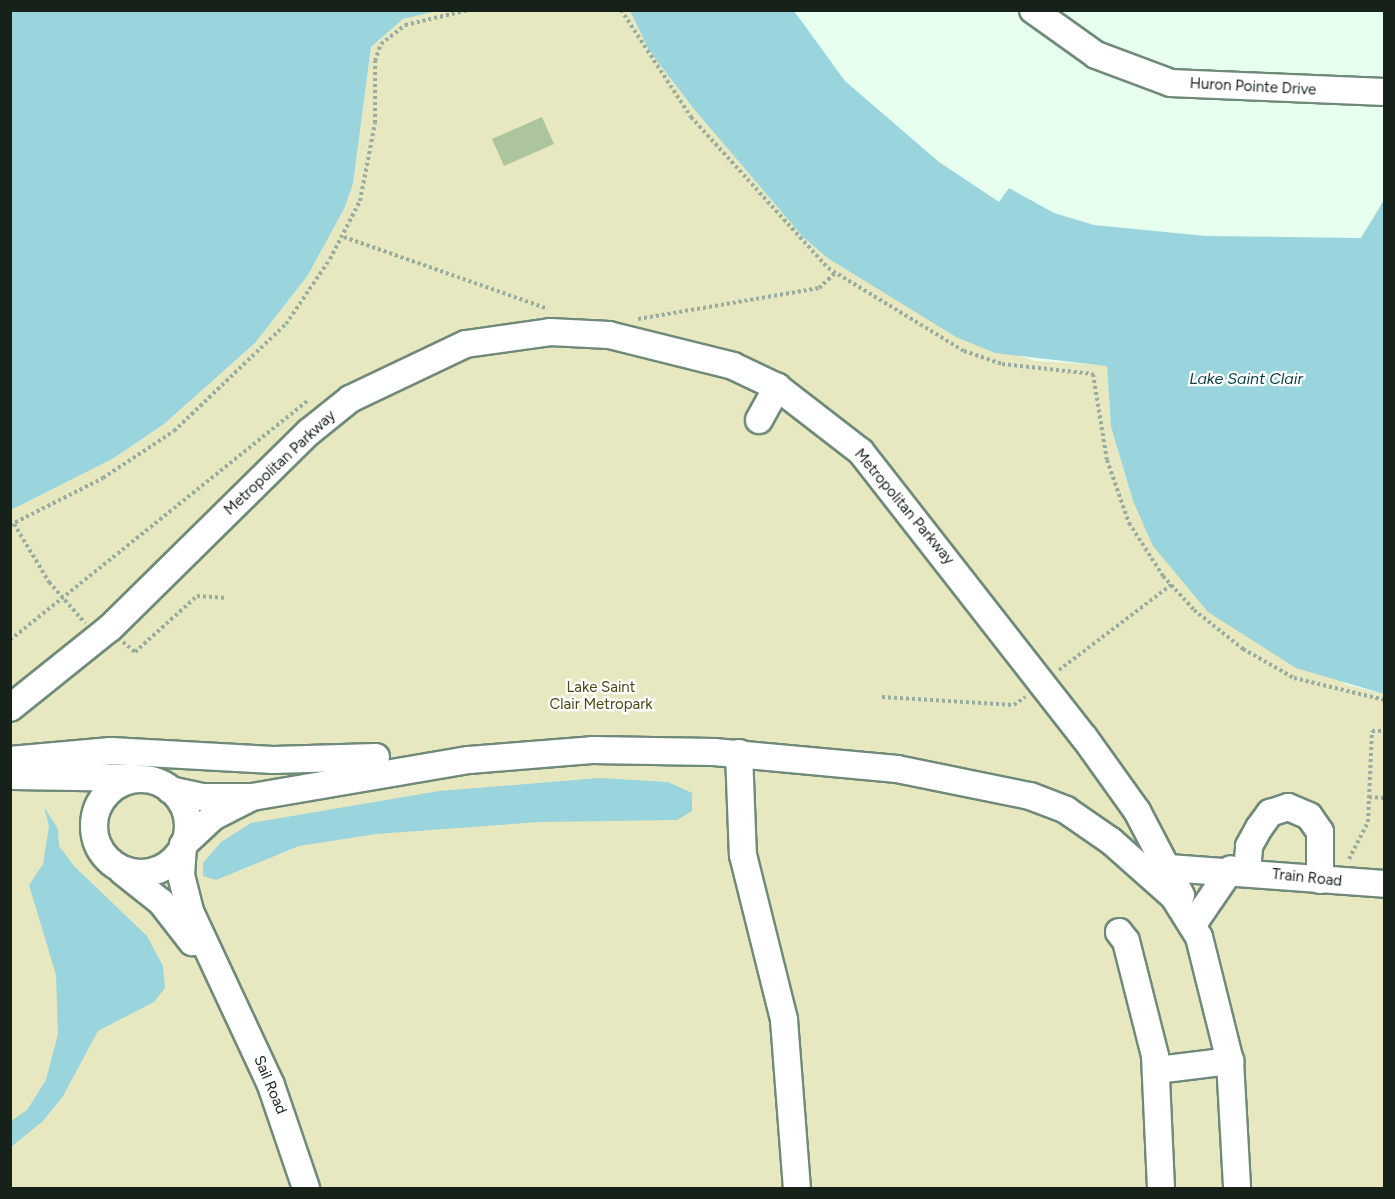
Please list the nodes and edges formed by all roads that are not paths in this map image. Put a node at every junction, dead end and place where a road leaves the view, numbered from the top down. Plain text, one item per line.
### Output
1 (1033, 10) edge
2 (1384, 92) edge
3 (777, 387) junction
4 (759, 420) dead end
5 (10, 708) edge
6 (740, 753) junction
7 (501, 756) junction
8 (10, 760) edge
9 (10, 776) edge
10 (142, 779) junction
11 (170, 790) junction
12 (252, 798) junction
13 (183, 845) junction
14 (1141, 865) junction
15 (117, 867) junction
16 (1168, 867) junction
17 (1239, 870) junction
18 (1320, 880) junction
19 (1384, 884) edge
20 (1196, 930) junction
21 (1119, 932) dead end
22 (224, 986) junction
23 (1230, 1061) junction
24 (1157, 1070) junction
25 (306, 1188) edge
26 (797, 1188) edge
27 (1161, 1188) edge
28 (1237, 1188) edge

1 - 2 street, Huron Pointe Drive
3 - 4 street
3 - 5 street, Metropolitan Parkway
3 - 16 street, Metropolitan Parkway
6 - 7 street
6 - 14 street
6 - 26 street
7 - 8 street
7 - 12 street
9 - 10 street
10 - 11 street
10 - 15 street
11 - 12 street
11 - 13 street
12 - 13 street
13 - 15 street
13 - 22 street
14 - 16 street, Train Road
14 - 20 street
15 - 22 street
16 - 17 street, Train Road
16 - 20 street, Metropolitan Parkway
17 - 18 street, Train Road
17 - 18 street
17 - 20 street
18 - 19 street, Train Road
20 - 23 street, Metropolitan Parkway
21 - 24 street
22 - 25 street, Sail Road
23 - 24 street
23 - 28 street, Metropolitan Parkway
24 - 27 street

